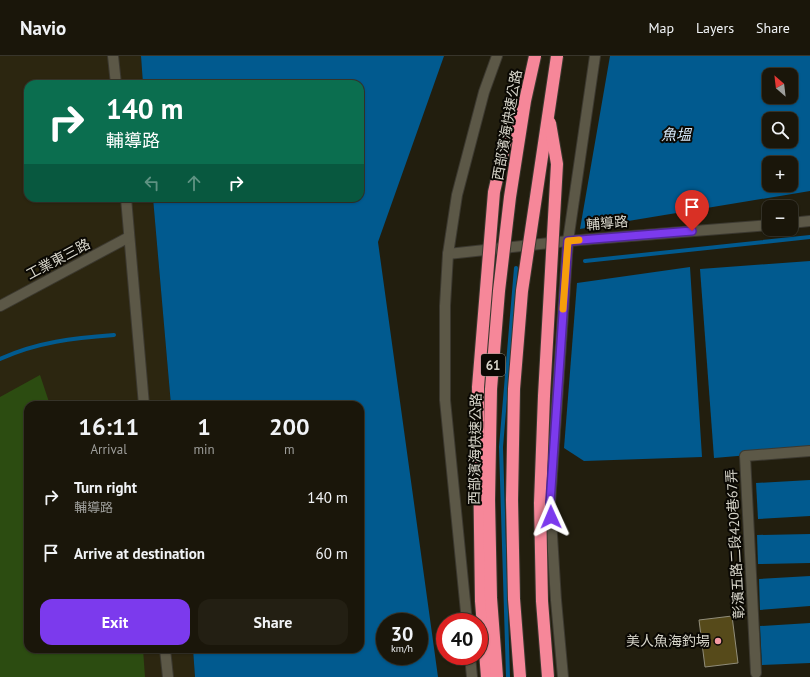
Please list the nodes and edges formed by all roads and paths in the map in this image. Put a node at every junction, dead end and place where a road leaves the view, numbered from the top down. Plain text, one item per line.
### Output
1 (113, 56) edge
2 (497, 56) edge
3 (535, 56) edge
4 (557, 56) edge
5 (595, 56) edge
6 (116, 80) edge
7 (525, 101) junction
8 (548, 112) junction
9 (126, 202) edge
10 (810, 222) edge
11 (798, 223) edge
12 (762, 226) edge
13 (129, 237) junction
14 (568, 241) junction
15 (448, 254) junction
16 (0, 306) edge
17 (144, 401) edge
18 (810, 451) edge
19 (466, 613) edge
20 (165, 653) edge
21 (471, 665) edge
22 (756, 673) dead end
23 (168, 677) edge
24 (472, 677) edge
25 (487, 677) edge
26 (497, 677) edge
27 (520, 677) edge
28 (548, 677) edge
29 (563, 677) edge

1 - 6 street
2 - 15 street
3 - 7 highway, 西部濱海快速公路 / 61, bridge
4 - 8 highway, 61, bridge
5 - 14 street
7 - 25 highway, bridge
7 - 26 highway, 西部濱海快速公路 / 61, bridge
8 - 27 highway, 61, bridge
8 - 28 highway, bridge
9 - 13 street
10 - 11 street
12 - 14 street, 輔導路
13 - 16 street, 工業東三路
13 - 17 street
14 - 15 street, 輔導路
14 - 29 street
15 - 19 street
18 - 22 street, 彰濱五路二段420巷67弄
20 - 23 street
21 - 24 street

